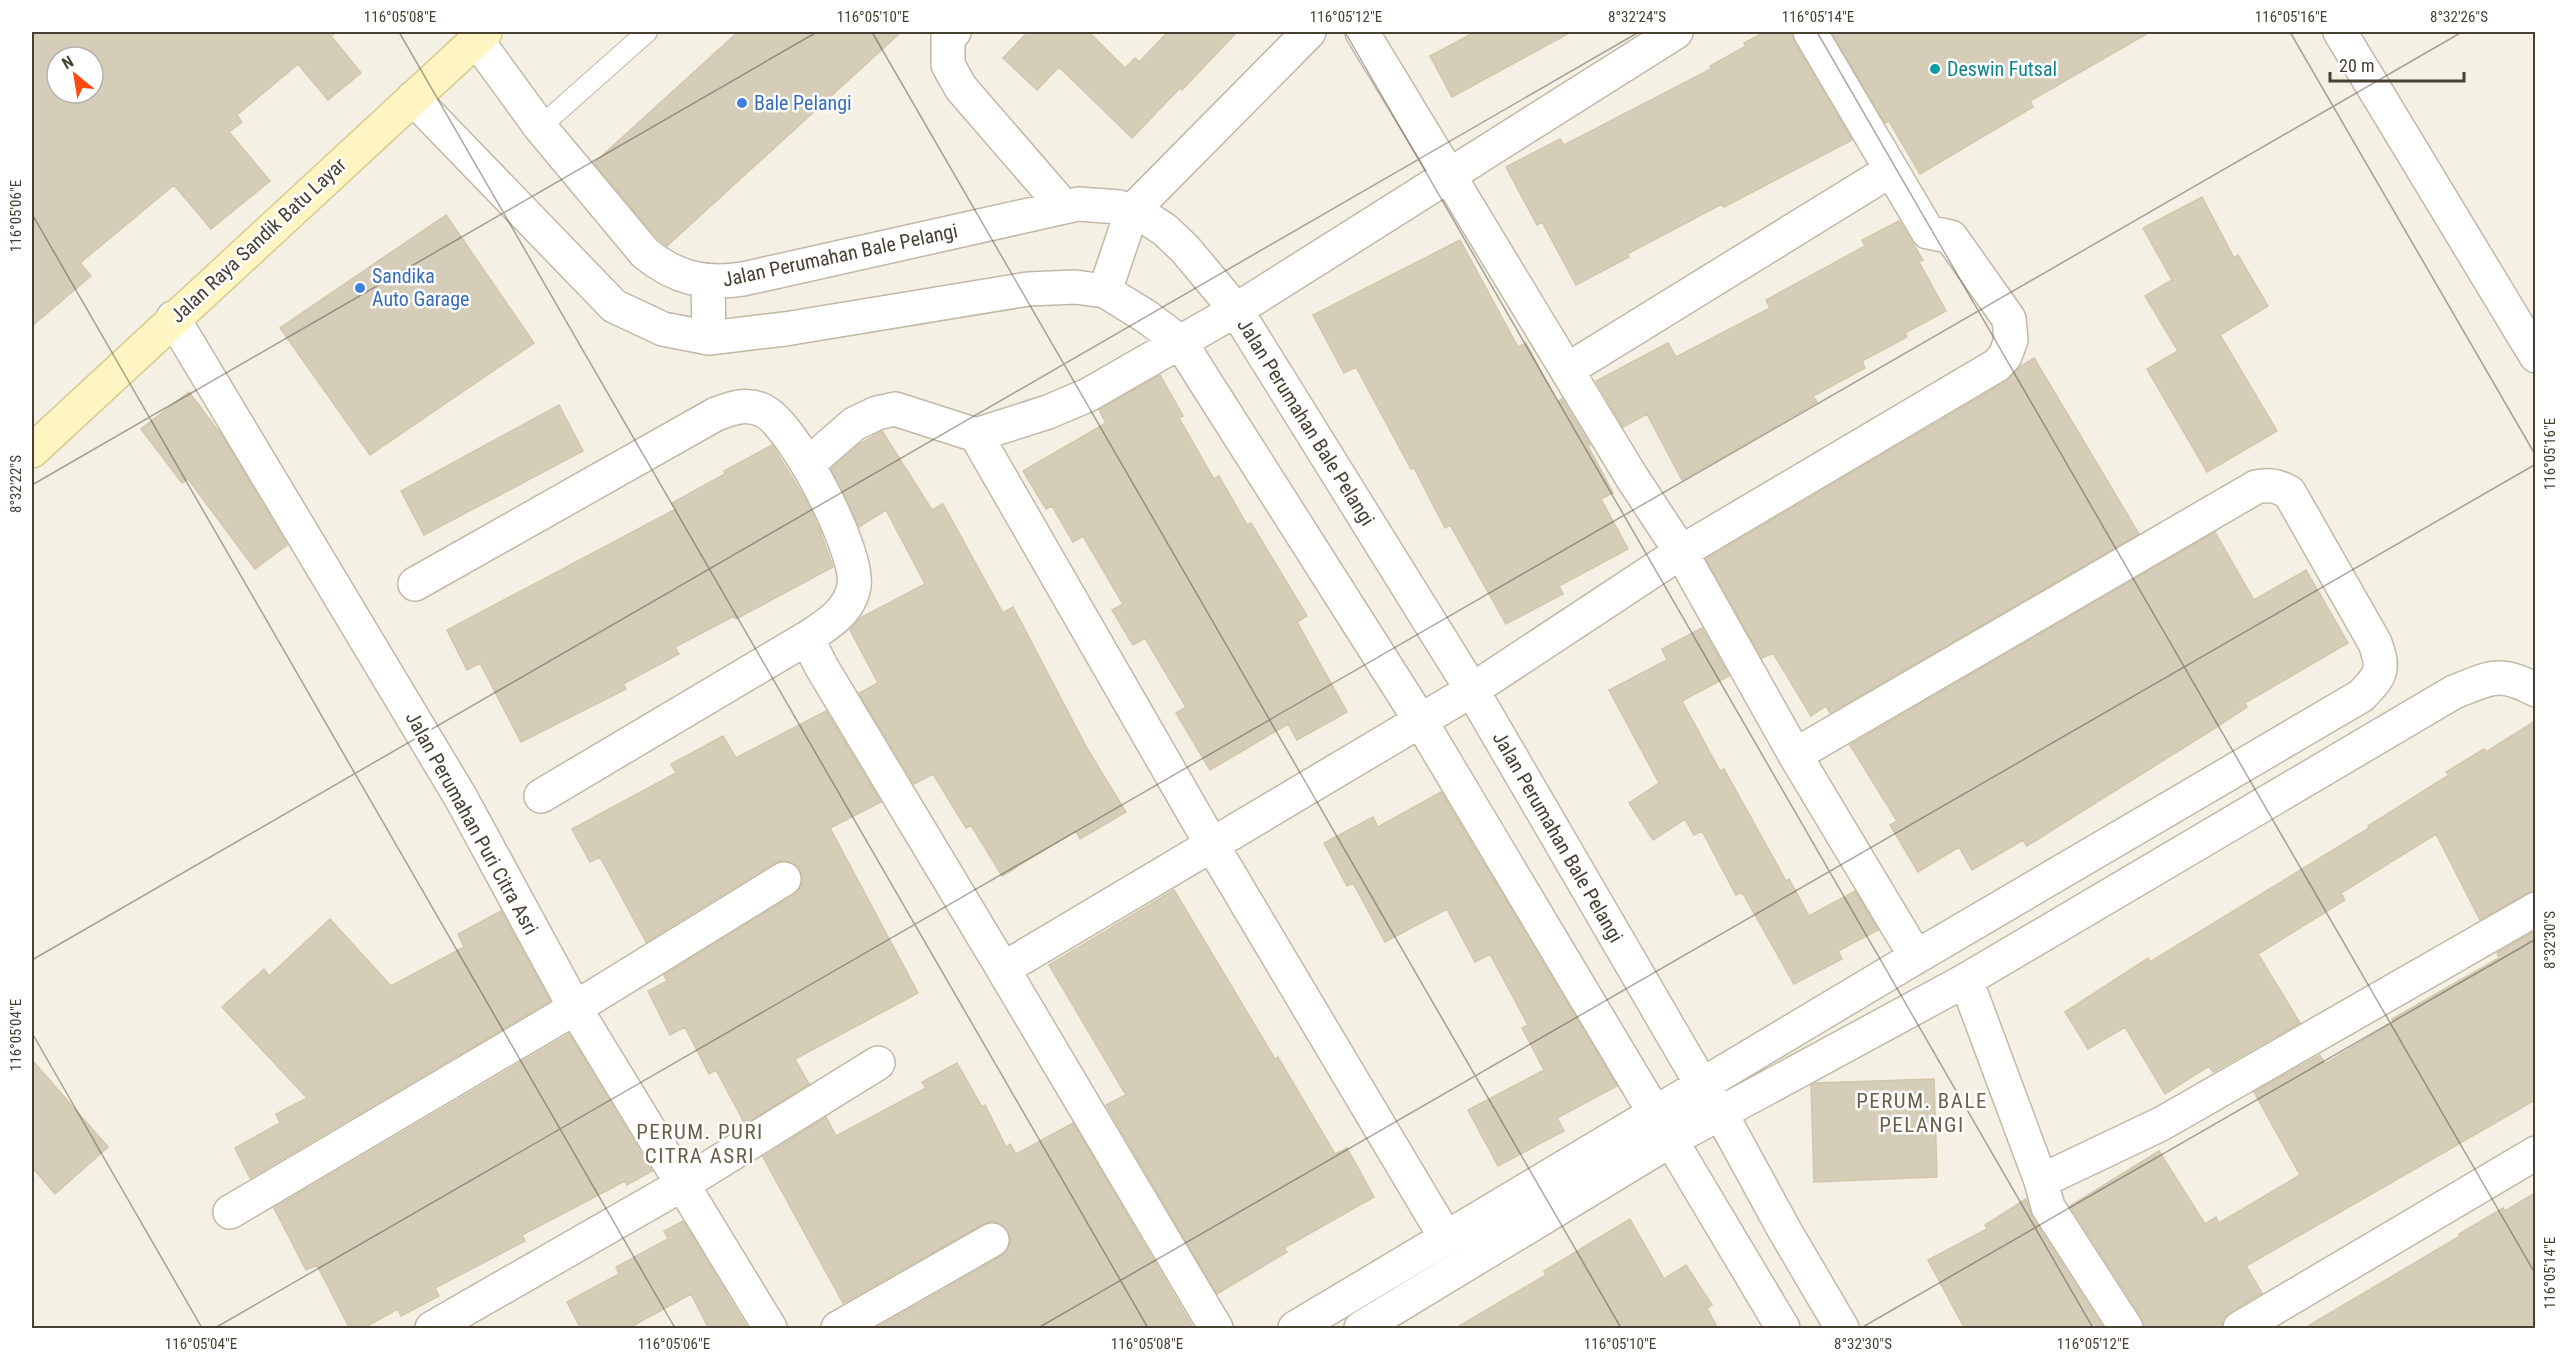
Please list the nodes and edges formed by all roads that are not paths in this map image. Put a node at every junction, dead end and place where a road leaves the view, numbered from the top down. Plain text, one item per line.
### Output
1 (647, 32) edge
2 (954, 32) edge
3 (1309, 32) edge
4 (1362, 32) edge
5 (1676, 32) edge
6 (1810, 32) edge
7 (2340, 32) edge
8 (481, 35) edge
9 (413, 99) junction
10 (540, 126) junction
11 (1891, 170) junction
12 (1449, 174) junction
13 (1064, 206) junction
14 (1132, 211) junction
15 (708, 282) junction
16 (1105, 291) junction
17 (1236, 310) junction
18 (173, 318) junction
19 (709, 338) junction
20 (1180, 342) junction
21 (2535, 356) edge
22 (1567, 370) junction
23 (976, 435) junction
24 (32, 451) edge
25 (808, 464) junction
26 (1681, 552) junction
27 (415, 584) dead end
28 (807, 638) junction
29 (1472, 690) junction
30 (2535, 690) edge
31 (1420, 720) junction
32 (1795, 755) junction
33 (541, 795) dead end
34 (1212, 845) junction
35 (783, 879) dead end
36 (2535, 909) edge
37 (1916, 957) junction
38 (1003, 969) junction
39 (1966, 980) junction
40 (575, 1008) junction
41 (878, 1063) dead end
42 (1702, 1084) junction
43 (1720, 1112) junction
44 (1663, 1127) junction
45 (2535, 1153) edge
46 (2041, 1181) junction
47 (683, 1184) junction
48 (230, 1212) dead end
49 (1446, 1238) junction
50 (992, 1240) dead end
51 (432, 1329) edge
52 (770, 1329) edge
53 (838, 1329) edge
54 (1216, 1329) edge
55 (1295, 1329) edge
56 (1362, 1329) edge
57 (1783, 1329) edge
58 (1842, 1329) edge
59 (2126, 1329) edge
60 (2240, 1329) edge

1 - 10 lane
2 - 13 street
3 - 14 street
4 - 12 street
5 - 12 street
6 - 11 street
7 - 21 street
8 - 9 main road, Jalan Raya Sandik Batu Layar
8 - 10 street, Jalan Perumahan Bale Pelangi
9 - 18 main road, Jalan Raya Sandik Batu Layar
9 - 19 street
10 - 15 street, Jalan Perumahan Bale Pelangi
11 - 22 street
11 - 26 street
12 - 17 street
12 - 22 street
13 - 14 street, Jalan Perumahan Bale Pelangi
13 - 15 street, Jalan Perumahan Bale Pelangi
14 - 16 street
14 - 17 street, Jalan Perumahan Bale Pelangi
15 - 19 street
16 - 19 street
16 - 20 street
17 - 20 street
17 - 29 street, Jalan Perumahan Bale Pelangi
18 - 24 main road, Jalan Raya Sandik Batu Layar
18 - 40 street, Jalan Perumahan Puri Citra Asri
20 - 23 street
20 - 31 street
22 - 26 street
23 - 25 street
23 - 34 street
25 - 27 street
25 - 28 street
26 - 29 street
26 - 32 street
28 - 33 street
28 - 38 street
29 - 31 street
29 - 42 street, Jalan Perumahan Bale Pelangi
30 - 39 street
31 - 34 street
31 - 44 street
32 - 37 street
32 - 37 street
34 - 38 street
34 - 49 street
35 - 40 street
36 - 46 street
37 - 42 street
38 - 54 street
39 - 43 street
39 - 46 street
40 - 47 street, Jalan Perumahan Puri Citra Asri
40 - 48 street
41 - 47 street
42 - 43 street, Jalan Perumahan Bale Pelangi
42 - 44 street
43 - 44 street
43 - 58 street, Jalan Perumahan Bale Pelangi
44 - 49 street
44 - 56 street
44 - 57 street
45 - 60 street
46 - 59 street
47 - 51 street
47 - 52 street, Jalan Perumahan Puri Citra Asri
49 - 55 street
50 - 53 street

